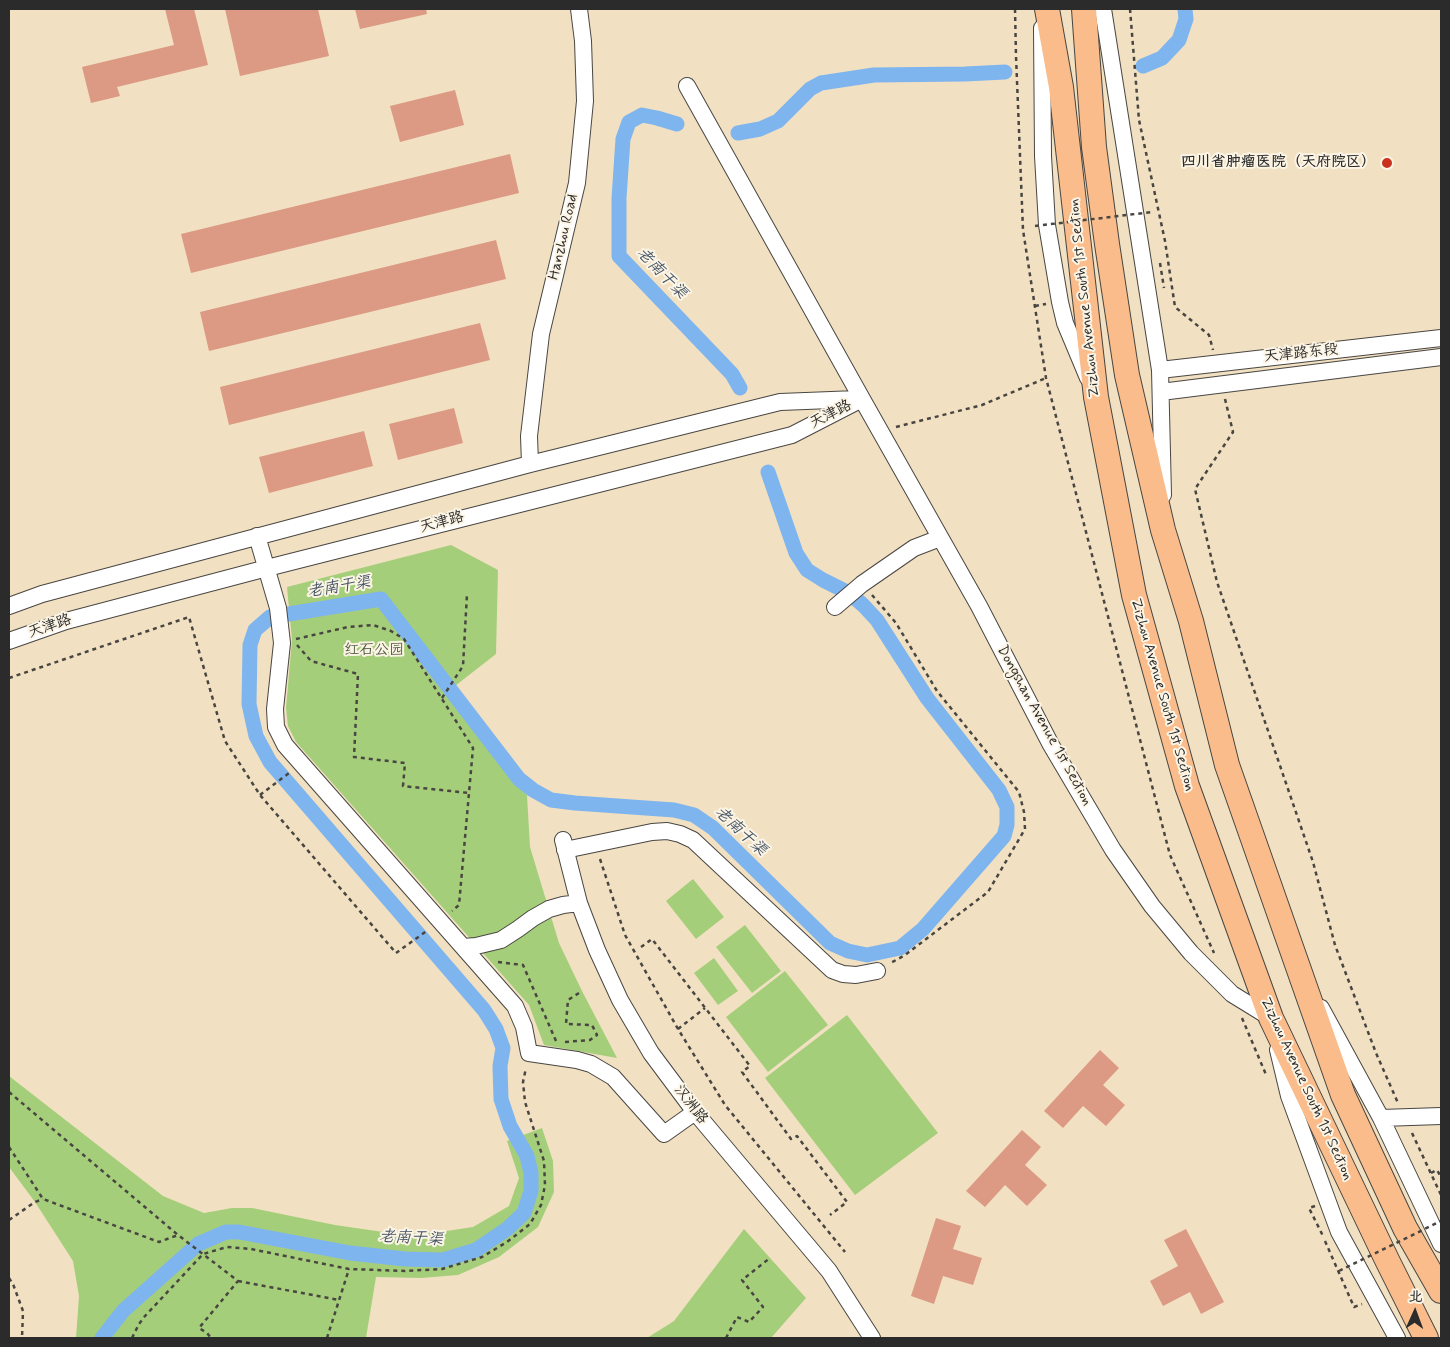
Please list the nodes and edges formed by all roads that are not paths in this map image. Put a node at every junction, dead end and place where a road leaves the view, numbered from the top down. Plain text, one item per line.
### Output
1 (579, 9) edge
2 (1042, 9) edge
3 (1047, 9) edge
4 (1084, 9) edge
5 (1103, 9) edge
6 (687, 86) dead end
7 (1441, 338) edge
8 (1441, 357) edge
9 (1160, 370) junction
10 (1161, 392) junction
11 (1096, 397) junction
12 (862, 399) junction
13 (530, 464) junction
14 (1163, 530) junction
15 (257, 536) junction
16 (940, 538) junction
17 (267, 568) junction
18 (9, 606) edge
19 (835, 606) dead end
20 (9, 641) edge
21 (579, 903) junction
22 (463, 947) junction
23 (1298, 965) junction
24 (877, 971) road end
25 (1271, 1018) junction
26 (695, 1112) junction
27 (1441, 1116) edge
28 (1381, 1118) junction
29 (1441, 1244) edge
30 (1441, 1291) edge
31 (872, 1338) edge
32 (1397, 1338) edge
33 (1426, 1338) edge

1 - 13 street, Hanzhou Road
2 - 11 street
3 - 11 highway, Zizhou Avenue South 1st Section
4 - 14 highway, Zizhou Avenue South 1st Section
5 - 9 street
6 - 12 street, Dongshan Avenue 1st Section
7 - 9 street, 天津路东段
8 - 10 street, 天津路东段
9 - 10 street
10 - 14 street
11 - 25 highway, Zizhou Avenue South 1st Section
12 - 13 street, 天津路
12 - 16 street, Dongshan Avenue 1st Section
12 - 17 street, 天津路
13 - 15 street, 天津路
14 - 23 highway, Zizhou Avenue South 1st Section
15 - 17 street
15 - 18 street, 天津路
16 - 19 street
16 - 25 street, Dongshan Avenue 1st Section
17 - 20 street, 天津路
17 - 22 street
21 - 22 street
21 - 24 street, 汉洲路
21 - 26 street, 汉洲路
22 - 26 street
23 - 28 street
23 - 30 highway, Zizhou Avenue South 1st Section
25 - 32 street
25 - 33 highway, Zizhou Avenue South 1st Section
26 - 31 street, 汉洲路
27 - 28 street
28 - 29 street

